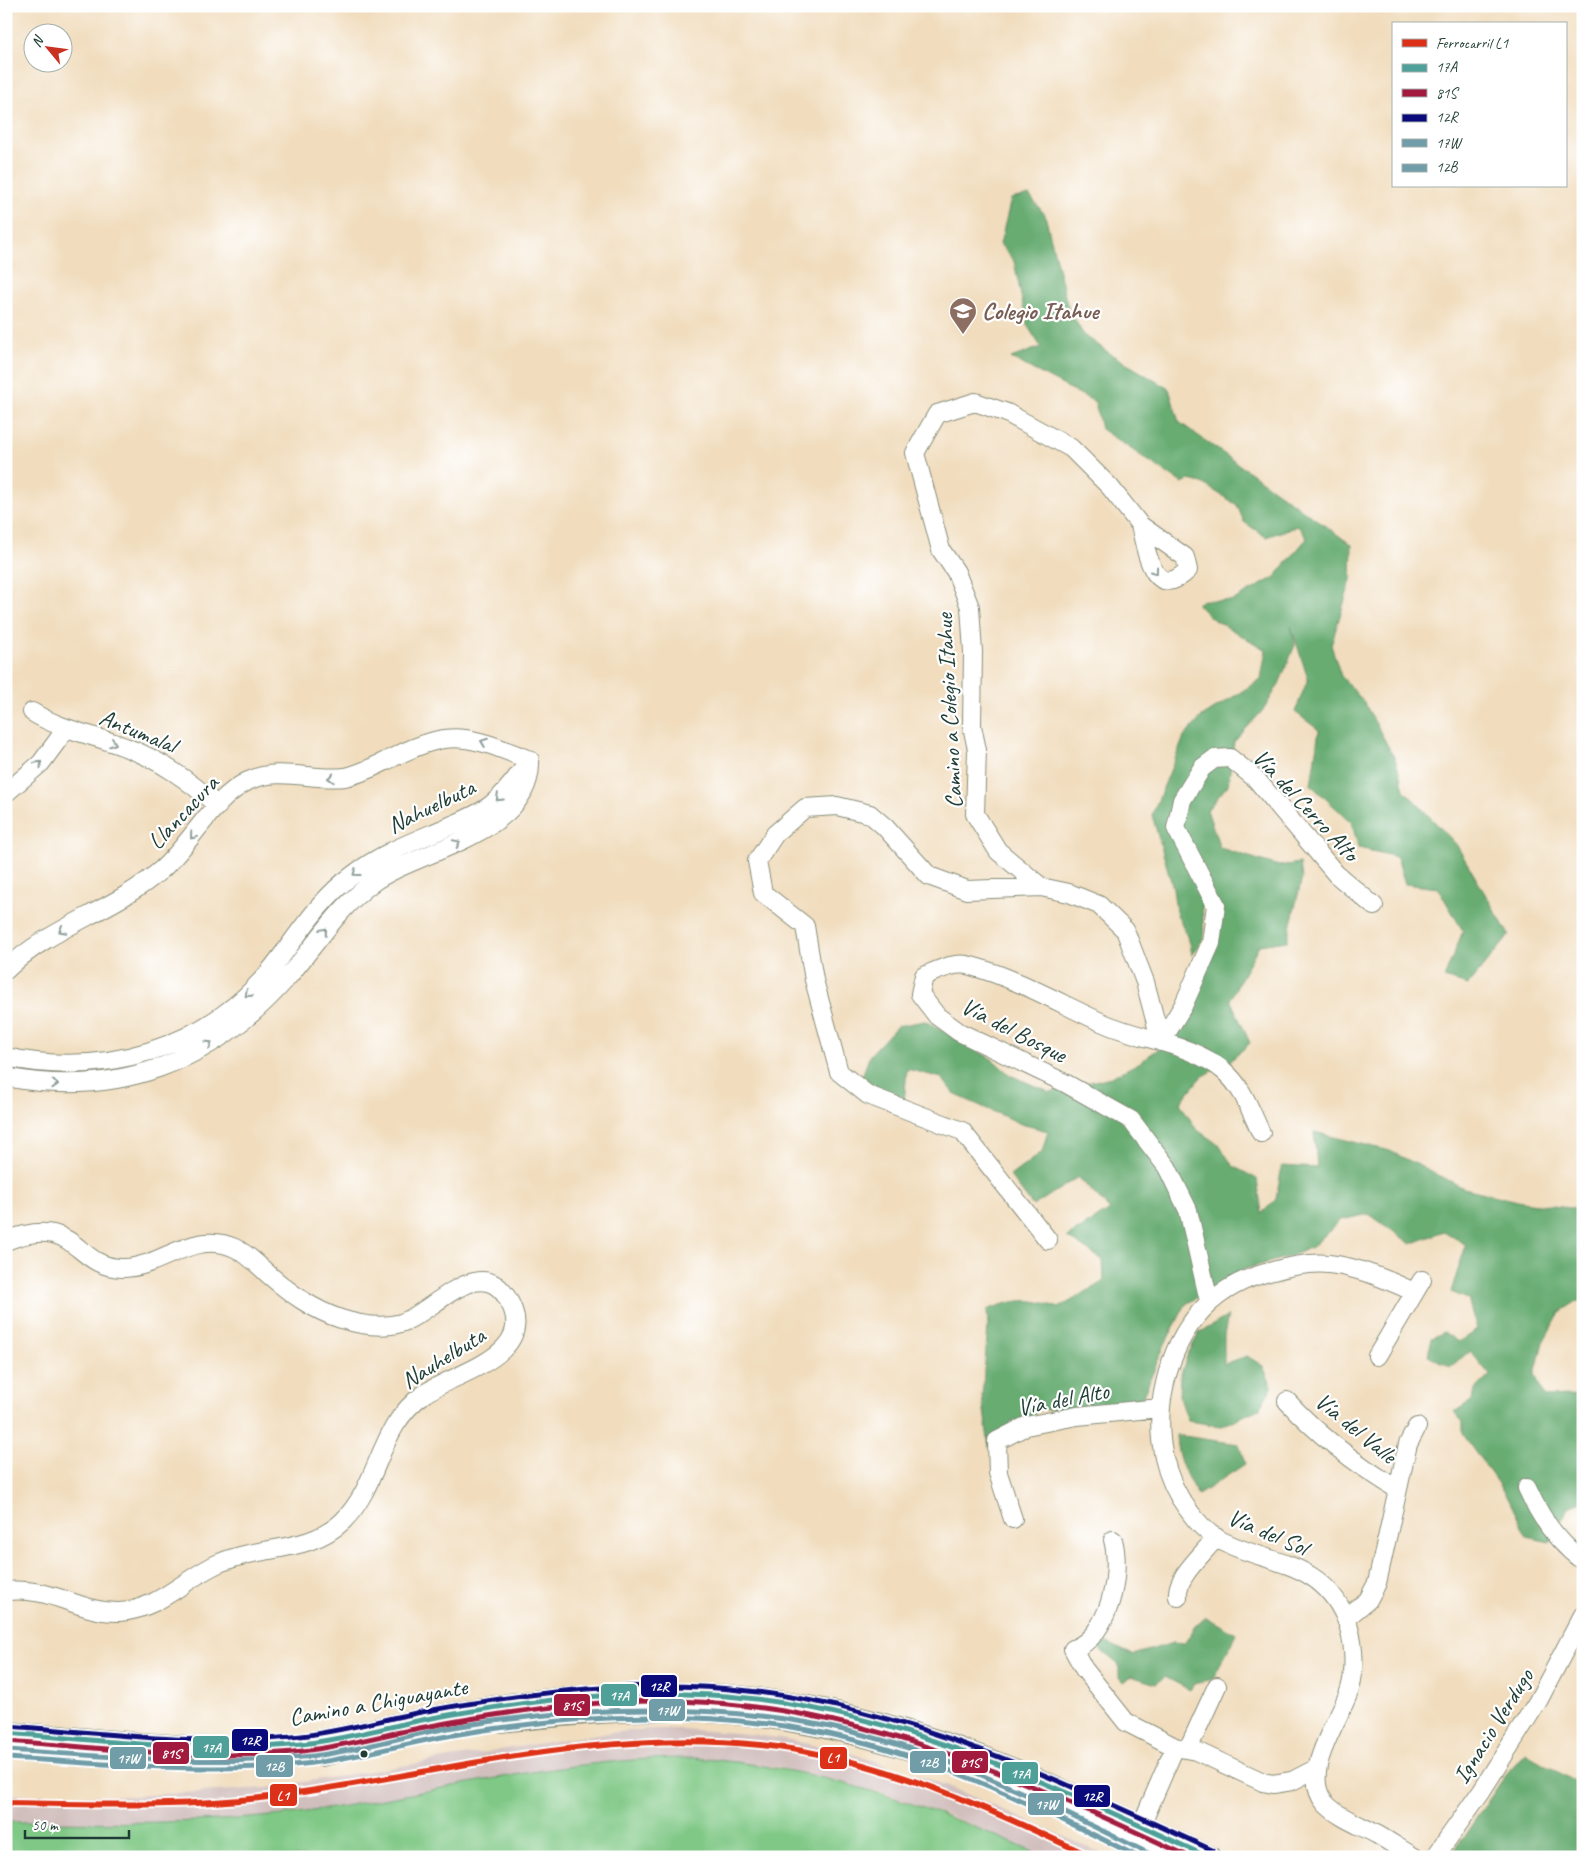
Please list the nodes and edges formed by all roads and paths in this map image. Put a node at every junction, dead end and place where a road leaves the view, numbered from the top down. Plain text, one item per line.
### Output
1 (1140, 525) dead end
2 (32, 712) dead end
3 (66, 729) junction
4 (530, 760) junction
5 (6, 794) edge
6 (218, 806) junction
7 (1040, 887) junction
8 (1374, 906) dead end
9 (6, 970) edge
10 (1161, 1042) junction
11 (6, 1058) edge
12 (129, 1058) junction
13 (135, 1076) junction
14 (6, 1077) edge
15 (1261, 1133) dead end
16 (1048, 1240) dead end
17 (6, 1241) edge
18 (1209, 1301) junction
19 (1377, 1356) dead end
20 (1288, 1401) dead end
21 (1160, 1408) junction
22 (1417, 1427) dead end
23 (1527, 1488) dead end
24 (1397, 1489) junction
25 (1013, 1519) dead end
26 (1216, 1537) junction
27 (1114, 1540) dead end
28 (1583, 1561) edge
29 (6, 1591) edge
30 (1178, 1597) dead end
31 (1583, 1615) edge
32 (1346, 1618) junction
33 (1217, 1686) dead end
34 (6, 1733) edge
35 (1181, 1748) junction
36 (6, 1750) edge
37 (1317, 1768) junction
38 (1141, 1826) junction
39 (1157, 1857) edge
40 (1210, 1857) edge
41 (1414, 1857) edge
42 (1435, 1857) edge

1 - 7 street, Camino a Colegio Itahue
2 - 3 street, Antumalal
5 -> 3 street
3 -> 6 street, Antumalal
4 -> 6 street, Llancacura
4 -> 12 street, Nahuelbuta
13 -> 4 street, Nahuelbuta
6 -> 9 street, Llancacura
7 - 10 street
7 - 16 street
8 - 10 street, Vía del Cerro Alto
10 - 15 street
10 - 18 street, Vía del Bosque
11 - 12 street, Nahuelbuta
12 - 13 street
14 -> 13 street, Nahuelbuta
17 - 29 street, Nauhelbuta
18 - 19 street, Vía del Sol
18 - 21 street, Vía del Sol
20 - 24 street, Vía del Valle
21 - 25 street, Vía del Alto
21 - 26 street, Vía del Sol
22 - 24 street, Vía del Valle
23 - 28 street
24 - 32 street, Vía del Valle
26 - 30 street
26 - 32 street, Vía del Sol
27 - 35 street
31 - 42 street, Ignacio Verdugo
32 - 37 street, Vía del Sol
33 - 35 street
34 - 38 main road, Camino a Chiguayante
35 - 37 street
35 - 38 street
36 - 39 main road, Camino a Chiguayante
37 - 41 street, Vía del Sol
38 - 40 main road, Camino a Chiguayante

